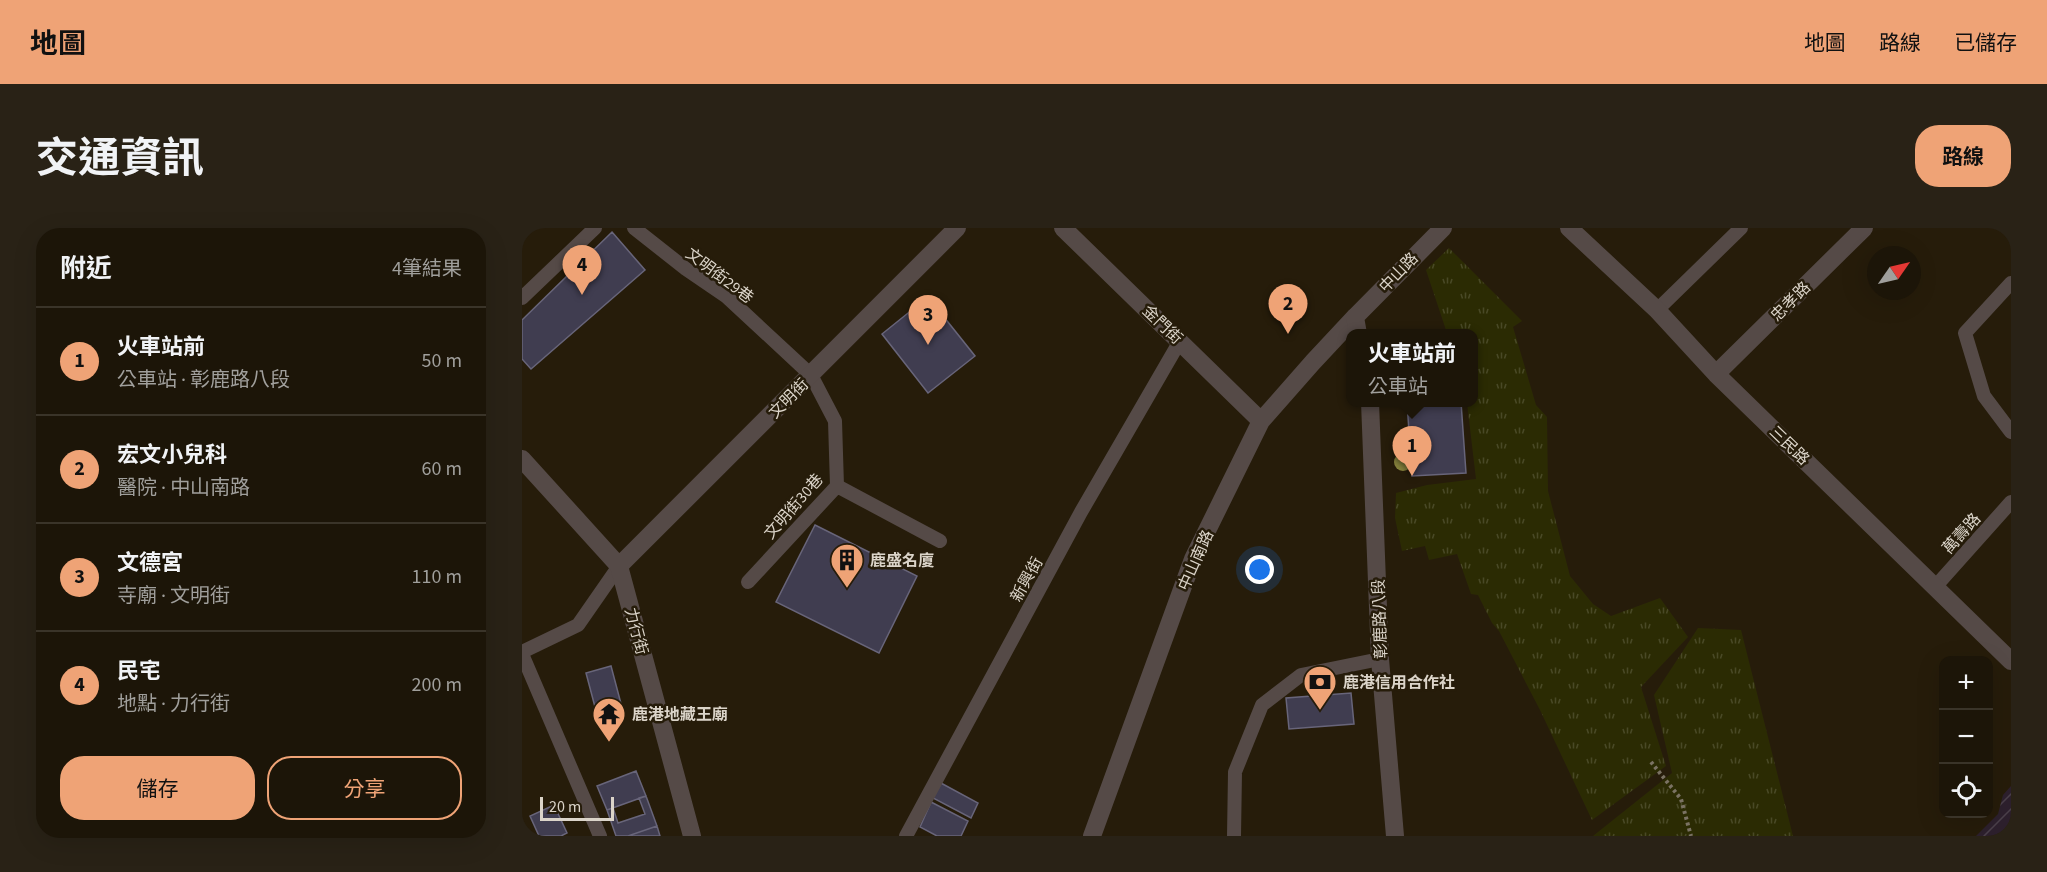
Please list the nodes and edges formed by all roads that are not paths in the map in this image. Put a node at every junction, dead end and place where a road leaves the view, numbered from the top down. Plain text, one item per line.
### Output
1 (595, 228) edge
2 (634, 228) edge
3 (957, 228) edge
4 (1063, 228) edge
5 (1443, 228) edge
6 (1569, 228) edge
7 (1741, 228) edge
8 (1864, 228) edge
9 (2011, 283) edge
10 (522, 298) edge
11 (1657, 310) junction
12 (1357, 325) edge
13 (1346, 334) edge
14 (1180, 341) junction
15 (1716, 374) junction
16 (811, 375) junction
17 (1370, 407) edge
18 (1261, 420) junction
19 (2011, 432) edge
20 (522, 459) edge
21 (837, 486) junction
22 (2011, 502) edge
23 (940, 542) dead end
24 (619, 566) junction
25 (748, 582) dead end
26 (1935, 586) junction
27 (522, 653) edge
28 (1380, 659) junction
29 (2011, 661) edge
30 (600, 836) edge
31 (692, 836) edge
32 (906, 836) edge
33 (1092, 836) edge
34 (1234, 836) edge
35 (1395, 836) edge

1 - 10 lane
2 - 16 lane, 文明街29巷
3 - 16 street, 文明街
4 - 14 street, 金門街
5 - 12 street, 中山路
6 - 11 street, 三民路
7 - 11 lane
8 - 15 street, 忠孝路
9 - 19 lane
11 - 15 street, 三民路
13 - 18 street, 中山南路
14 - 18 street, 金門街
14 - 32 lane, 新興街
15 - 26 street, 三民路
16 - 21 lane, 文明街30巷
16 - 24 street, 文明街
17 - 28 street, 彰鹿路八段
18 - 33 street, 中山南路
20 - 24 street, 力行街
21 - 23 lane
21 - 25 lane, 文明街30巷
22 - 26 lane, 萬壽路
24 - 27 lane
24 - 31 street, 力行街
26 - 29 street, 三民路
27 - 30 lane
28 - 34 lane
28 - 35 street, 彰鹿路八段

